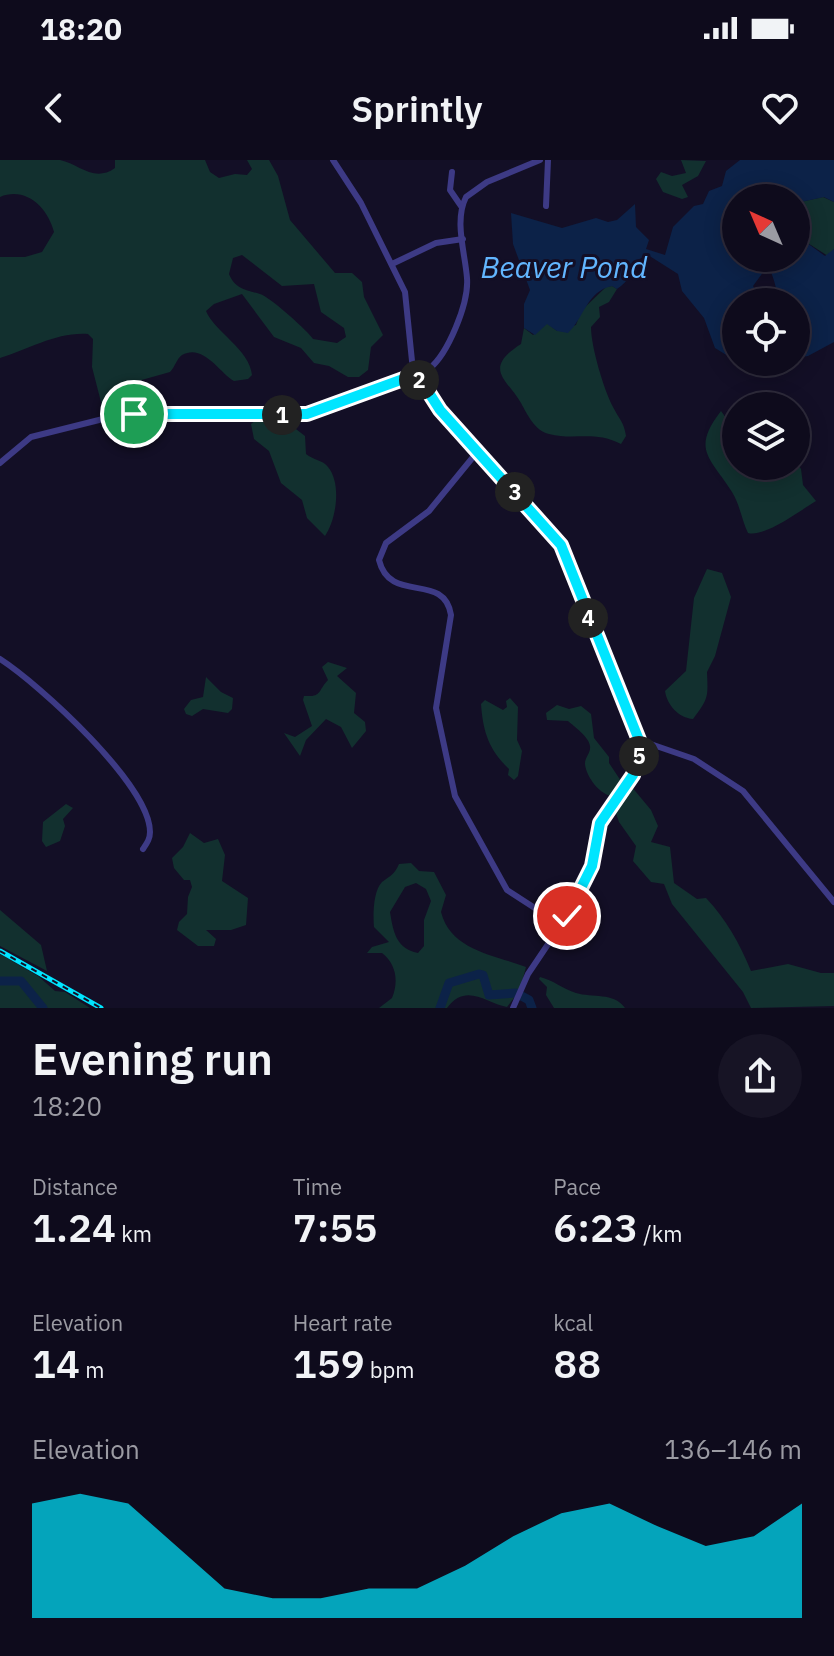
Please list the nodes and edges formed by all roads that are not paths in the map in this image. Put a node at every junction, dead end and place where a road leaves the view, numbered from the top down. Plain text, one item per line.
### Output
1 (333, 160) edge
2 (540, 160) edge
3 (548, 160) edge
4 (452, 172) dead end
5 (461, 206) junction
6 (546, 206) dead end
7 (463, 239) junction
8 (392, 264) junction
9 (417, 374) junction
10 (478, 451) junction
11 (0, 463) edge
12 (0, 659) edge
13 (639, 740) junction
14 (143, 849) dead end
15 (834, 902) edge
16 (561, 925) junction
17 (513, 1008) edge

1 - 8 street
2 - 5 street
3 - 6 street
4 - 5 street
5 - 7 street
7 - 8 street
7 - 9 street
8 - 9 street
9 - 10 street
9 - 11 street
10 - 13 street
10 - 16 street
12 - 14 street
13 - 15 street
13 - 16 street
16 - 17 street

